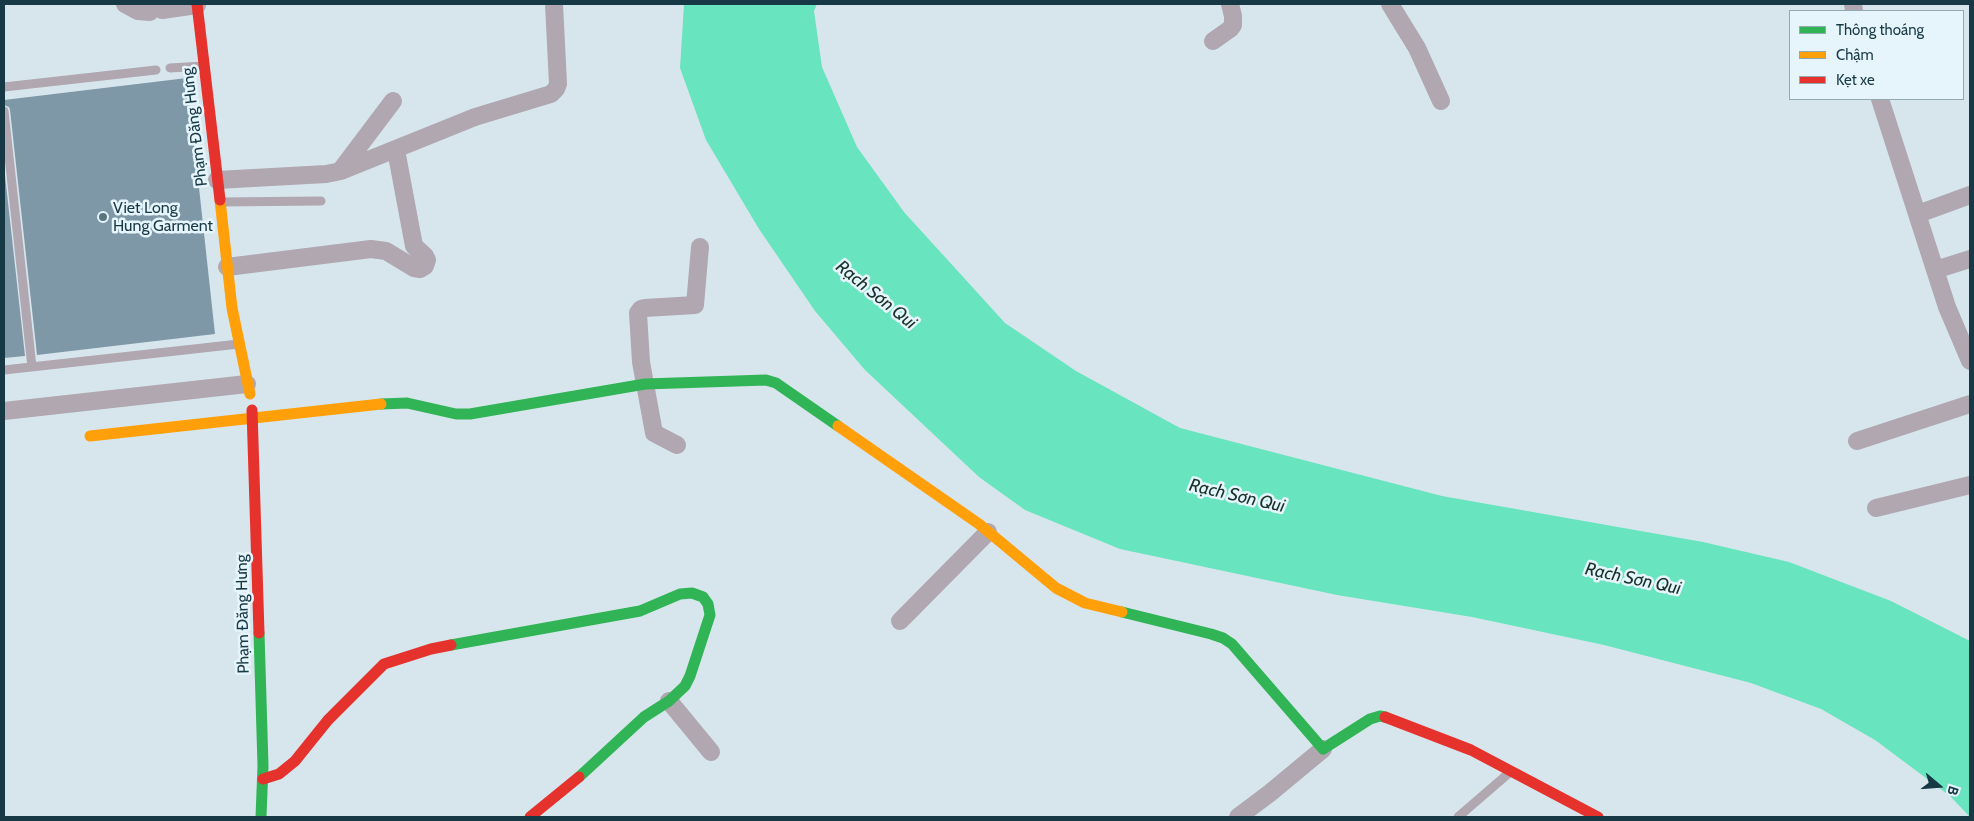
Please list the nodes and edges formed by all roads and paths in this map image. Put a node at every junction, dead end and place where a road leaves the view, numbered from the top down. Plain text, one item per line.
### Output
1 (125, 4) edge
2 (197, 4) edge
3 (554, 4) edge
4 (1230, 4) edge
5 (1390, 4) edge
6 (1213, 41) dead end
7 (204, 66) junction
8 (170, 68) dead end
9 (156, 70) dead end
10 (4, 87) edge
11 (1880, 100) edge
12 (393, 101) dead end
13 (1440, 101) dead end
14 (4, 112) edge
15 (396, 150) junction
16 (341, 171) junction
17 (217, 180) junction
18 (1970, 196) edge
19 (321, 200) dead end
20 (220, 202) junction
21 (1918, 214) junction
22 (700, 247) dead end
23 (1970, 259) edge
24 (227, 267) junction
25 (1935, 270) junction
26 (1964, 334) edge
27 (239, 344) junction
28 (1970, 361) edge
29 (32, 367) junction
30 (4, 370) edge
31 (643, 374) junction
32 (251, 402) junction
33 (1970, 404) edge
34 (4, 411) edge
35 (90, 436) dead end
36 (1857, 441) dead end
37 (677, 445) dead end
38 (1970, 485) edge
39 (1876, 508) dead end
40 (988, 532) junction
41 (900, 620) dead end
42 (669, 700) junction
43 (1323, 748) junction
44 (711, 752) dead end
45 (1511, 771) junction
46 (263, 779) junction
47 (261, 817) edge
48 (530, 817) edge
49 (1238, 817) edge
50 (1458, 817) edge
51 (1598, 817) edge

1 - 2 street
2 - 7 street, Phạm Đăng Hưng
3 - 15 street
4 - 6 street
5 - 13 street
7 - 8 lane
7 - 17 street, Phạm Đăng Hưng
9 - 10 lane
11 - 21 street
12 - 16 street
14 - 29 lane
15 - 16 street
15 - 24 street
16 - 17 street
17 - 20 street, Phạm Đăng Hưng
18 - 21 street
19 - 20 lane
20 - 24 street, Phạm Đăng Hưng
21 - 25 street
22 - 31 street
23 - 25 street
24 - 27 street, Phạm Đăng Hưng
25 - 26 street
26 - 28 street
27 - 29 lane
27 - 32 street, Phạm Đăng Hưng
29 - 30 lane
31 - 32 street
31 - 37 street
31 - 40 street
32 - 34 street
32 - 35 street
32 - 46 street, Phạm Đăng Hưng
33 - 36 street
38 - 39 street
40 - 41 street
40 - 43 street
42 - 44 street
42 - 46 street
42 - 48 street
43 - 45 street
43 - 49 street
45 - 50 lane
45 - 51 street
46 - 47 street, Phạm Đăng Hưng

